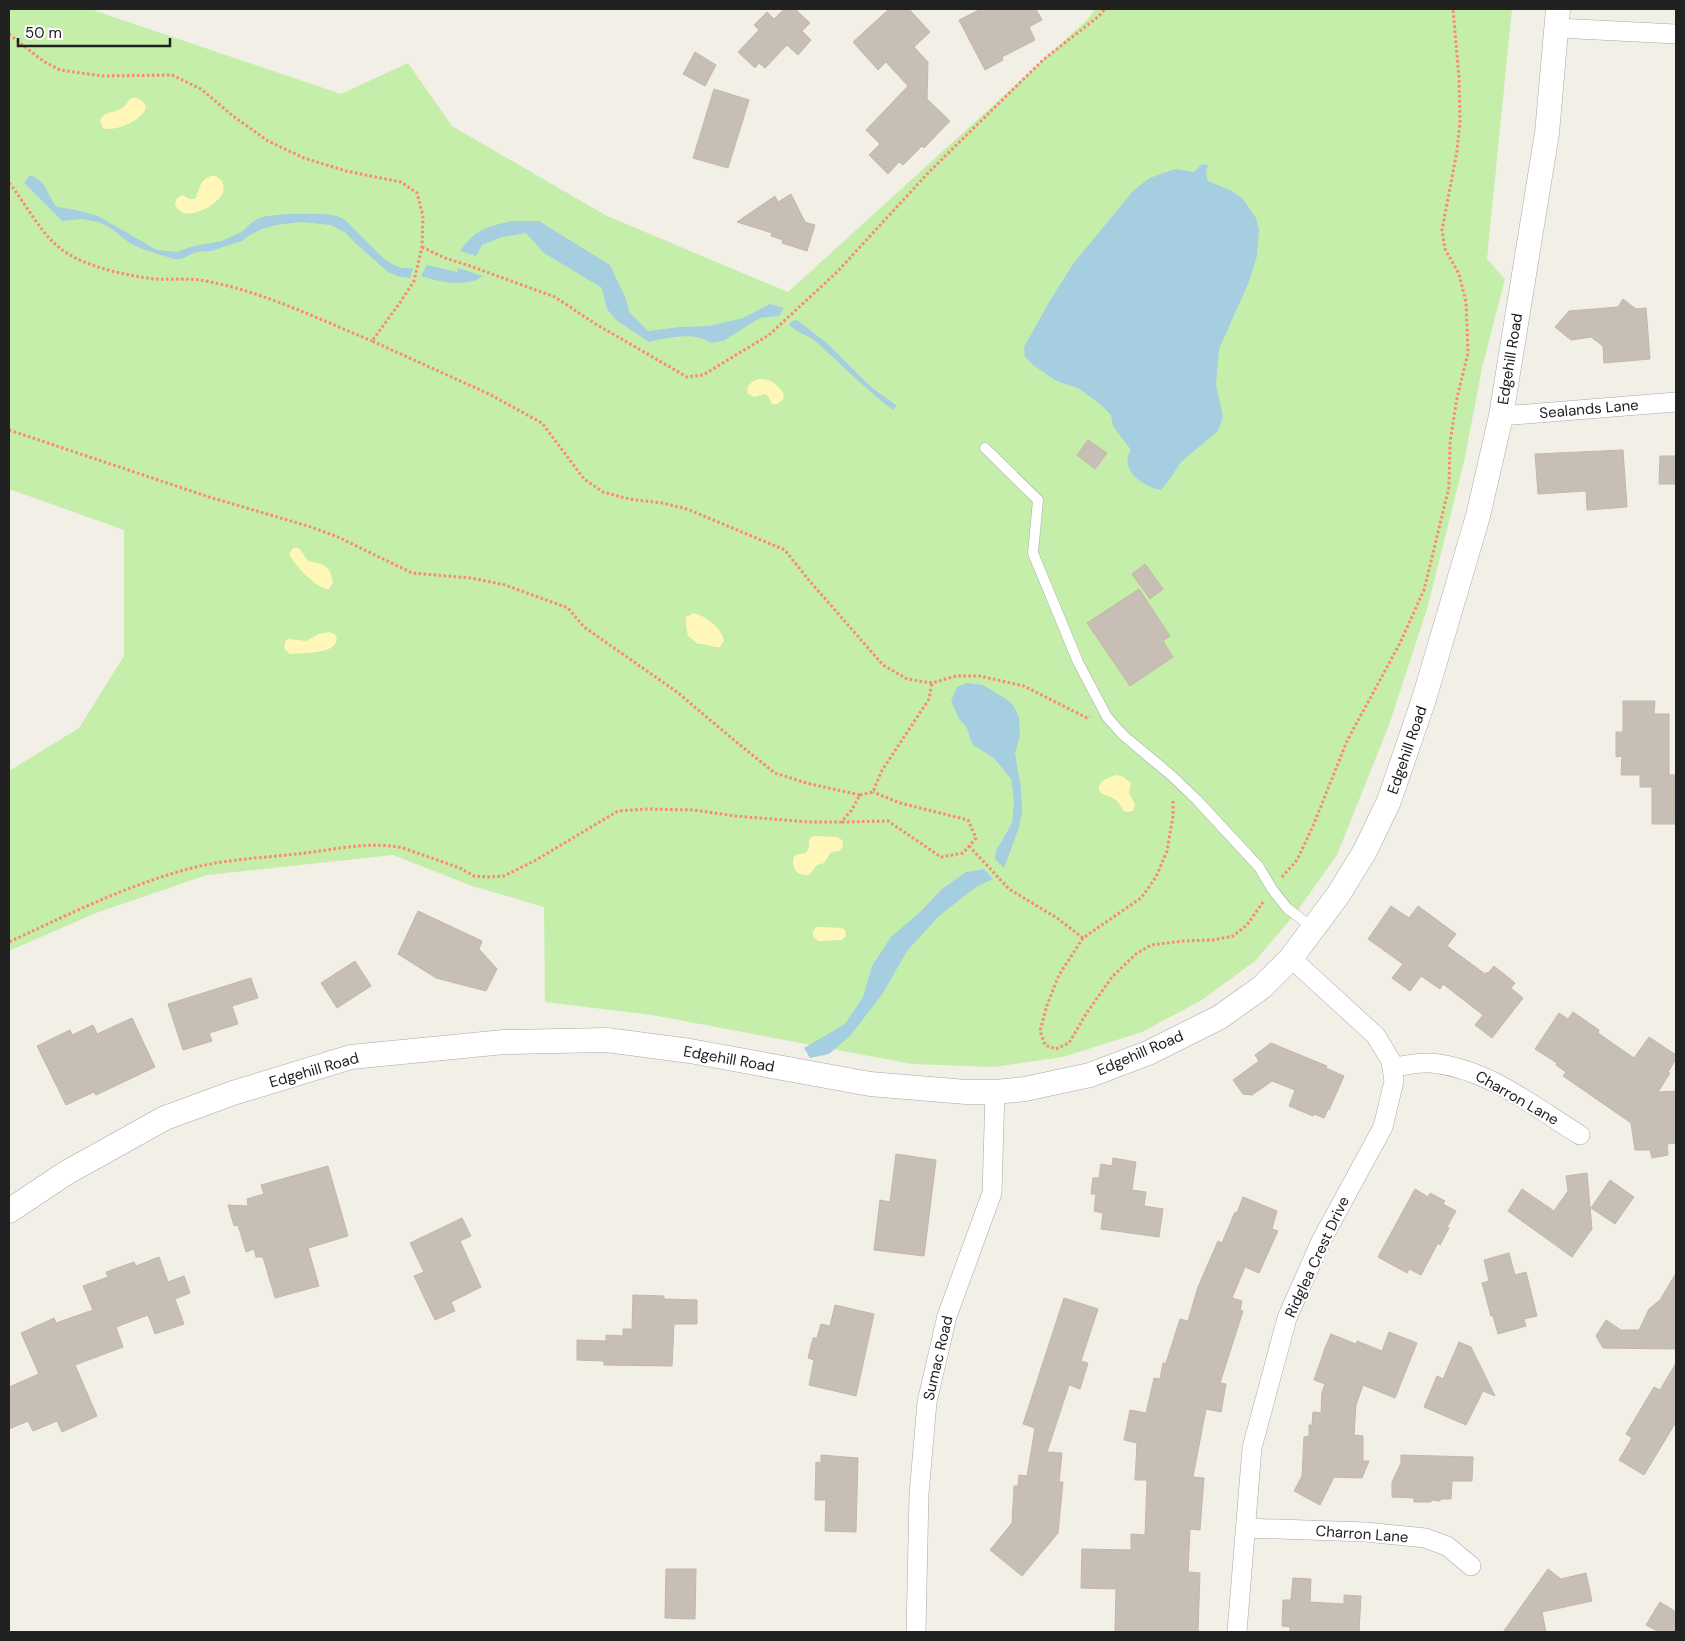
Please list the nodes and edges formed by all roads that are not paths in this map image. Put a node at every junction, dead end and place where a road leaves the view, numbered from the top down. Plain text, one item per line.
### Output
1 (1557, 18) edge
2 (1676, 34) edge
3 (1676, 402) edge
4 (1501, 416) junction
5 (985, 448) dead end
6 (1313, 928) junction
7 (1291, 958) junction
8 (1392, 1067) junction
9 (995, 1092) junction
10 (1580, 1135) dead end
11 (9, 1211) edge
12 (1245, 1528) junction
13 (1470, 1566) dead end
14 (916, 1632) edge
15 (1237, 1632) edge

1 - 2 street
1 - 4 street, Edgehill Road
3 - 4 street, Sealands Lane
4 - 6 street, Edgehill Road
5 - 6 lane
6 - 7 street, Edgehill Road
7 - 8 street, Ridglea Crest Drive
7 - 9 street, Edgehill Road
8 - 10 street, Charron Lane
8 - 12 street, Ridglea Crest Drive
9 - 11 street, Edgehill Road
9 - 14 street, Sumac Road
12 - 13 street, Charron Lane
12 - 15 street, Ridglea Crest Drive

